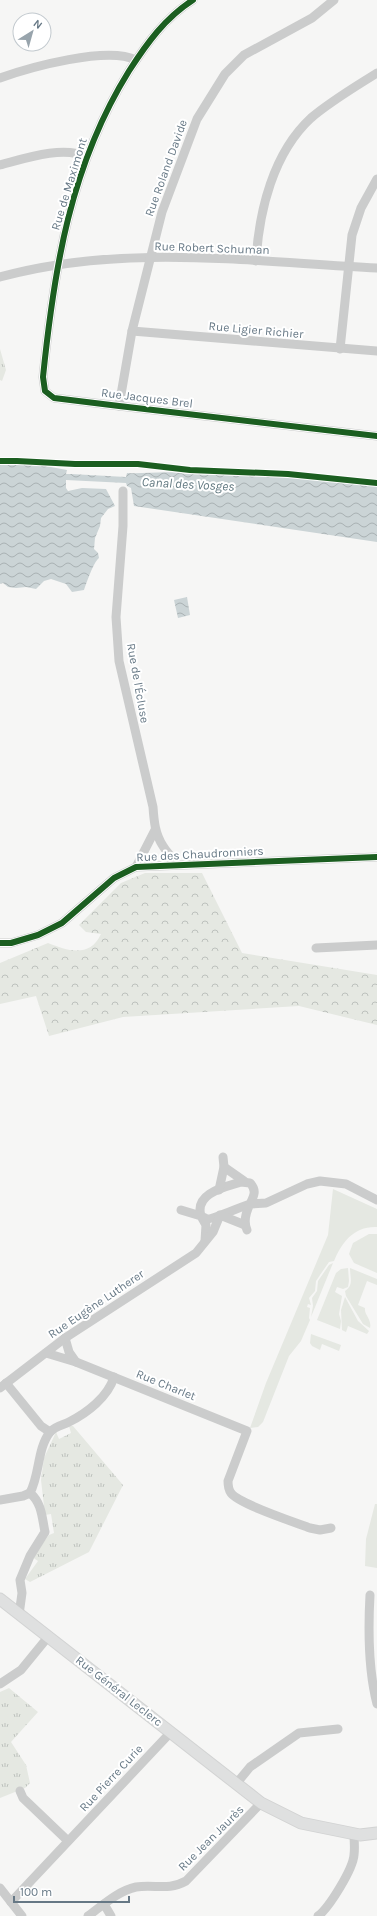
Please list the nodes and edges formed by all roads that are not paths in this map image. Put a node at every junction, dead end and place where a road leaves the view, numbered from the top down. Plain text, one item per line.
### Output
1 (193, 0) edge
2 (334, 0) edge
3 (136, 60) junction
4 (377, 73) edge
5 (0, 78) edge
6 (86, 156) junction
7 (0, 165) edge
8 (377, 179) edge
9 (150, 258) junction
10 (256, 261) junction
11 (58, 263) junction
12 (348, 266) junction
13 (377, 268) edge
14 (0, 277) edge
15 (132, 332) junction
16 (340, 349) junction
17 (377, 351) edge
18 (119, 406) junction
19 (377, 436) edge
20 (123, 491) dead end
21 (155, 830) junction
22 (377, 857) edge
23 (176, 865) junction
24 (136, 867) junction
25 (0, 942) edge
26 (377, 945) edge
27 (316, 948) dead end
28 (223, 1157) dead end
29 (224, 1167) junction
30 (248, 1184) junction
31 (219, 1190) junction
32 (276, 1198) junction
33 (377, 1200) edge
34 (201, 1202) junction
35 (250, 1204) junction
36 (220, 1215) junction
37 (201, 1216) junction
38 (205, 1241) junction
39 (65, 1338) junction
40 (46, 1353) junction
41 (76, 1362) junction
42 (114, 1377) junction
43 (3, 1386) edge
44 (50, 1432) junction
45 (30, 1493) junction
46 (0, 1500) edge
47 (331, 1528) dead end
48 (370, 1595) dead end
49 (0, 1599) edge
50 (19, 1615) junction
51 (48, 1637) junction
52 (0, 1684) edge
53 (377, 1704) edge
54 (338, 1729) dead end
55 (171, 1732) junction
56 (236, 1784) junction
57 (20, 1791) dead end
58 (261, 1803) junction
59 (377, 1833) edge
60 (354, 1834) junction
61 (68, 1841) junction
62 (0, 1888) edge
63 (10, 1902) junction
64 (104, 1904) junction
65 (22, 1916) edge
66 (88, 1916) edge
67 (111, 1916) edge
68 (318, 1916) edge

1 - 3 street, Rue de Maximont
2 - 9 street, Rue Roland Davide
3 - 5 street
3 - 6 street, Rue de Maximont
4 - 10 street
6 - 7 street
6 - 11 street, Rue de Maximont
8 - 12 street
9 - 10 street, Rue Robert Schuman
9 - 11 street, Rue Robert Schuman
9 - 15 street, Rue Roland Davide
10 - 12 street, Rue Robert Schuman
11 - 14 street, Rue Robert Schuman
11 - 18 street, Rue Jacques Brel
12 - 13 street, Rue Robert Schuman
12 - 16 street
15 - 16 street, Rue Ligier Richier
15 - 18 street, Rue Roland Davide
16 - 17 street, Rue Ligier Richier
18 - 19 street, Rue Jacques Brel
20 - 21 street, Rue de l'Écluse
21 - 23 street, Rue de l'Écluse
21 - 24 street
22 - 23 street, Rue des Chaudronniers
23 - 24 street, Rue des Chaudronniers
24 - 25 street, Rue des Chaudronniers
26 - 27 street
28 - 29 street
29 - 30 street
29 - 31 street
30 - 31 street
30 - 32 street
30 - 35 street
31 - 34 street
32 - 33 street
32 - 35 street
34 - 37 street
34 - 37 street
35 - 36 street
35 - 36 street
36 - 37 street
36 - 38 street, Rue Eugène Lutherer
37 - 38 street
38 - 39 street, Rue Eugène Lutherer
39 - 40 street, Rue Eugène Lutherer
39 - 41 street
40 - 41 street, Rue Charlet
40 - 43 street, Rue Eugène Lutherer
41 - 42 street, Rue Charlet
42 - 44 street
42 - 47 street, Rue Charlet
43 - 44 street
44 - 45 street
45 - 46 street
45 - 50 street
48 - 53 street
49 - 50 main road, Rue Général Leclerc
50 - 51 main road, Rue Général Leclerc
51 - 52 street
51 - 55 main road, Rue Général Leclerc
54 - 56 street
55 - 56 main road, Rue Général Leclerc
55 - 61 street, Rue Pierre Curie
56 - 58 main road, Rue Général Leclerc
57 - 61 street
58 - 60 main road, Rue Général Leclerc
58 - 64 street, Rue Jean Jaurès
59 - 60 main road, Rue Général Leclerc
60 - 68 street
61 - 63 street, Rue Pierre Curie
62 - 63 street
63 - 65 street
64 - 66 street, Rue Jean Jaurès
64 - 67 street

